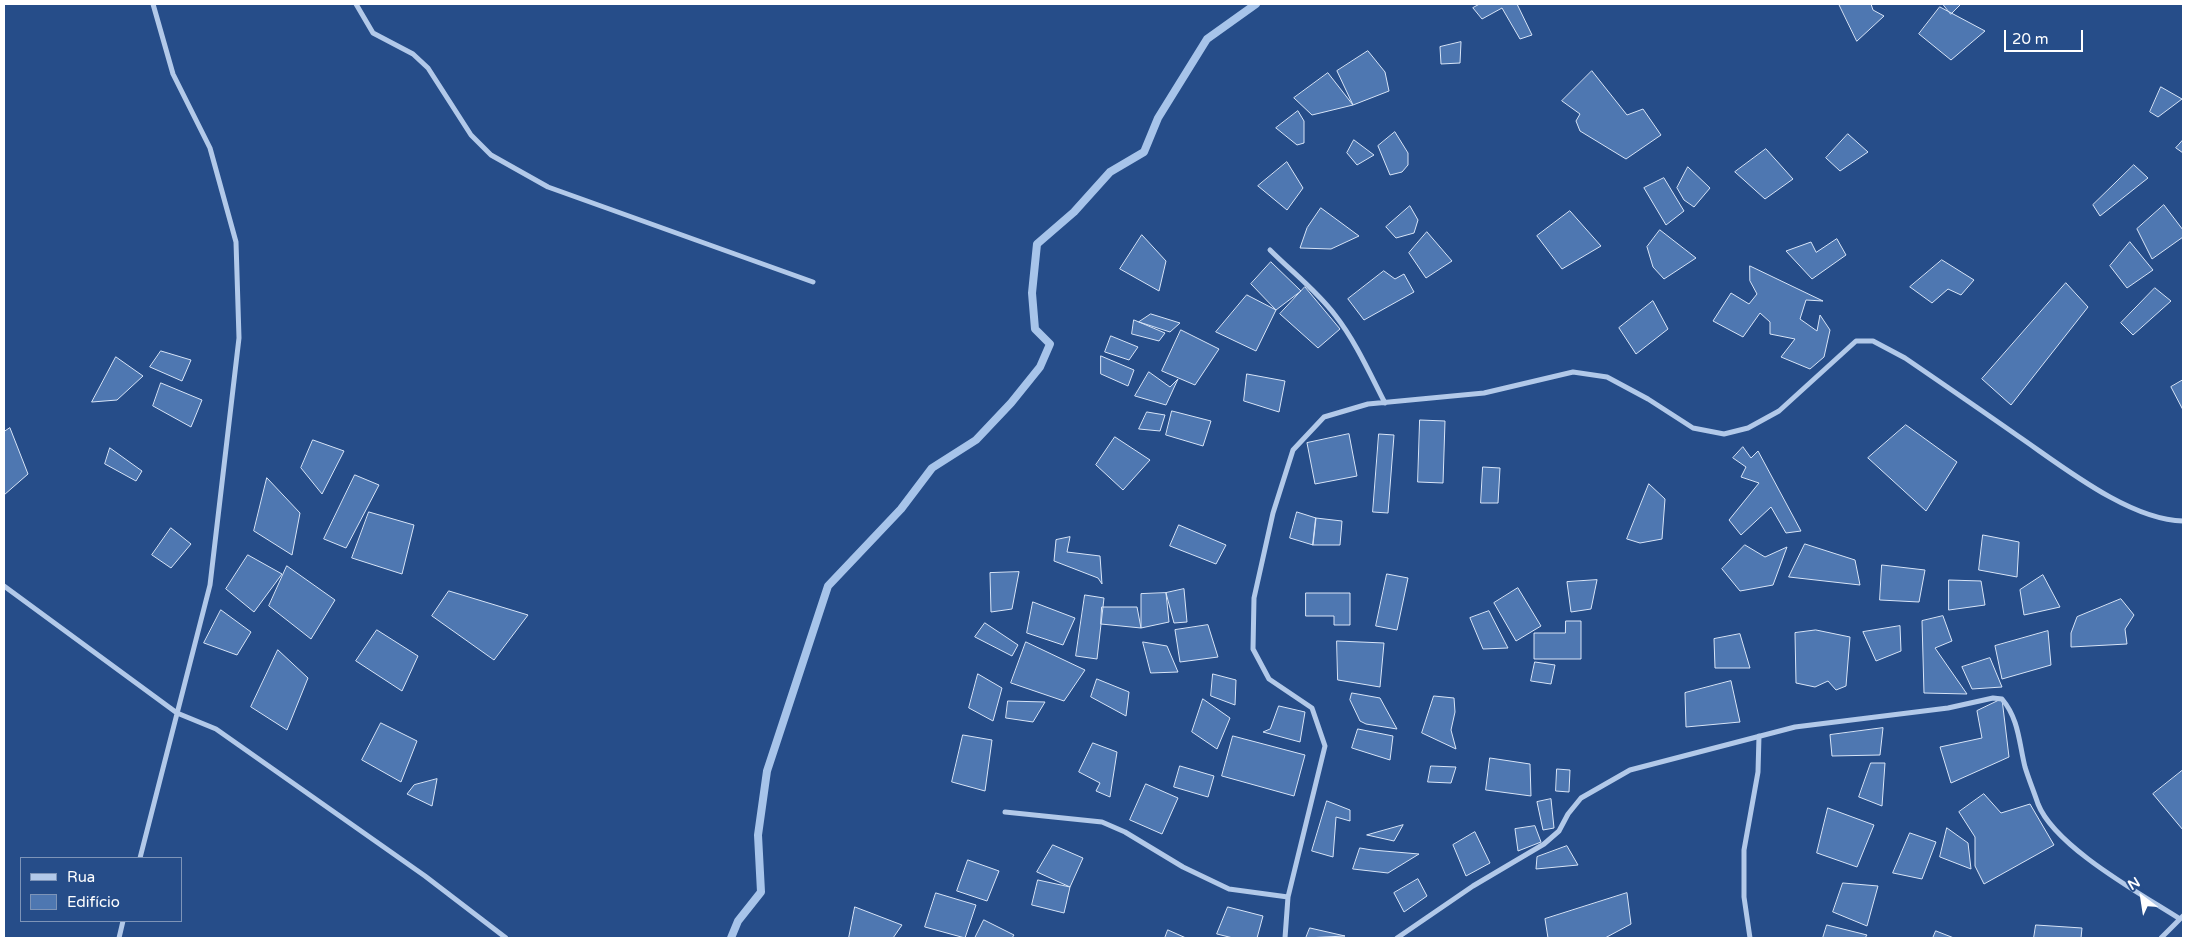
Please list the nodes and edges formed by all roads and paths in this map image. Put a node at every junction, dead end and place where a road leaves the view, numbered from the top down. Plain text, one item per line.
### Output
1 (153, 4) edge
2 (356, 4) edge
3 (1270, 250) dead end
4 (813, 282) dead end
5 (1384, 404) junction
6 (2183, 521) edge
7 (4, 586) edge
8 (177, 712) junction
9 (1759, 736) junction
10 (1005, 812) dead end
11 (140, 857) edge
12 (1288, 897) junction
13 (2182, 917) edge
14 (123, 922) edge
15 (119, 938) edge
16 (506, 938) edge
17 (1285, 938) edge
18 (1397, 938) edge
19 (1750, 938) edge
20 (2161, 938) edge

1 - 8 street
2 - 4 street
3 - 5 street
5 - 6 street
5 - 12 street
7 - 8 street
8 - 11 street
8 - 16 street
9 - 13 street
9 - 18 street
9 - 19 street
10 - 12 street
12 - 17 street
13 - 20 street
14 - 15 street

